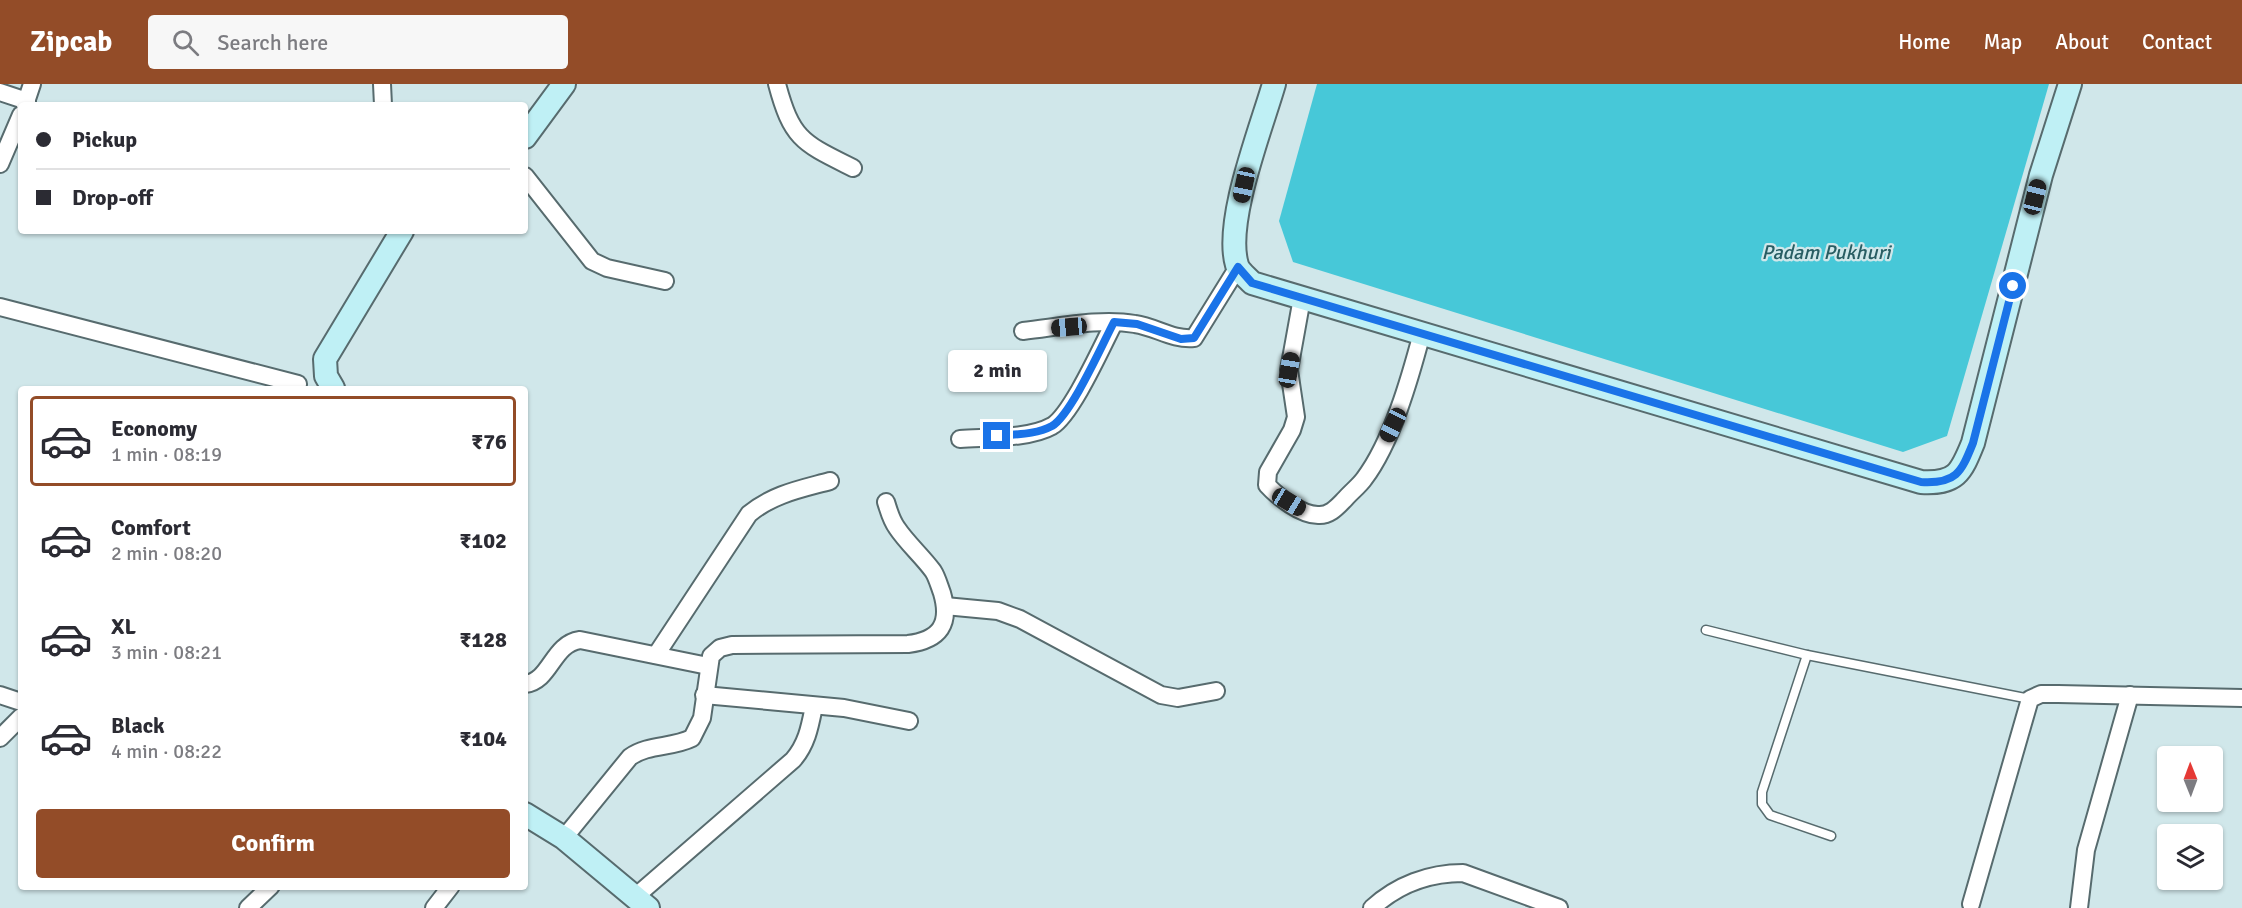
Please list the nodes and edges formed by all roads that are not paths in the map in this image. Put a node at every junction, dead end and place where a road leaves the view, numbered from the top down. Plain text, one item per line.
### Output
1 (32, 84) edge
2 (382, 84) edge
3 (564, 84) edge
4 (777, 84) edge
5 (1274, 84) edge
6 (2070, 84) edge
7 (0, 92) edge
8 (26, 102) edge
9 (383, 102) edge
10 (18, 103) edge
11 (18, 121) edge
12 (528, 133) edge
13 (0, 164) edge
14 (853, 168) dead end
15 (528, 180) edge
16 (400, 234) edge
17 (1238, 267) junction
18 (665, 281) dead end
19 (1302, 298) junction
20 (0, 307) edge
21 (1114, 322) junction
22 (1023, 331) dead end
23 (1422, 333) junction
24 (329, 382) edge
25 (296, 386) edge
26 (960, 439) dead end
27 (830, 481) dead end
28 (886, 502) dead end
29 (945, 606) junction
30 (1706, 630) dead end
31 (656, 655) junction
32 (1807, 655) junction
33 (708, 666) junction
34 (528, 684) edge
35 (1216, 691) dead end
36 (704, 694) junction
37 (0, 695) edge
38 (2130, 695) junction
39 (2242, 698) edge
40 (2030, 699) junction
41 (18, 701) edge
42 (814, 706) junction
43 (18, 720) edge
44 (909, 721) dead end
45 (0, 738) edge
46 (528, 816) edge
47 (1831, 836) dead end
48 (564, 838) junction
49 (267, 890) edge
50 (448, 890) edge
51 (641, 903) edge
52 (1971, 904) dead end
53 (248, 908) edge
54 (434, 908) edge
55 (1372, 908) edge
56 (1559, 908) edge
57 (2079, 908) edge

1 - 8 street
2 - 9 street
3 - 12 street
4 - 14 street
5 - 17 street
6 - 23 street
7 - 10 street
11 - 13 street
15 - 18 street
16 - 24 street
17 - 19 street
17 - 21 street
19 - 23 street
19 - 23 street
20 - 25 street
21 - 22 street
21 - 26 street
24 - 25 street
27 - 31 street
28 - 29 street
29 - 33 street
29 - 35 street
30 - 32 lane
31 - 33 street
31 - 34 street
32 - 40 lane
32 - 47 lane
33 - 36 street
36 - 42 street
36 - 48 street
37 - 41 street
38 - 39 street
38 - 40 street
38 - 57 street
40 - 52 street
42 - 44 street
42 - 51 street
43 - 45 street
46 - 48 street
48 - 51 street
49 - 53 street
50 - 54 street
55 - 56 street

